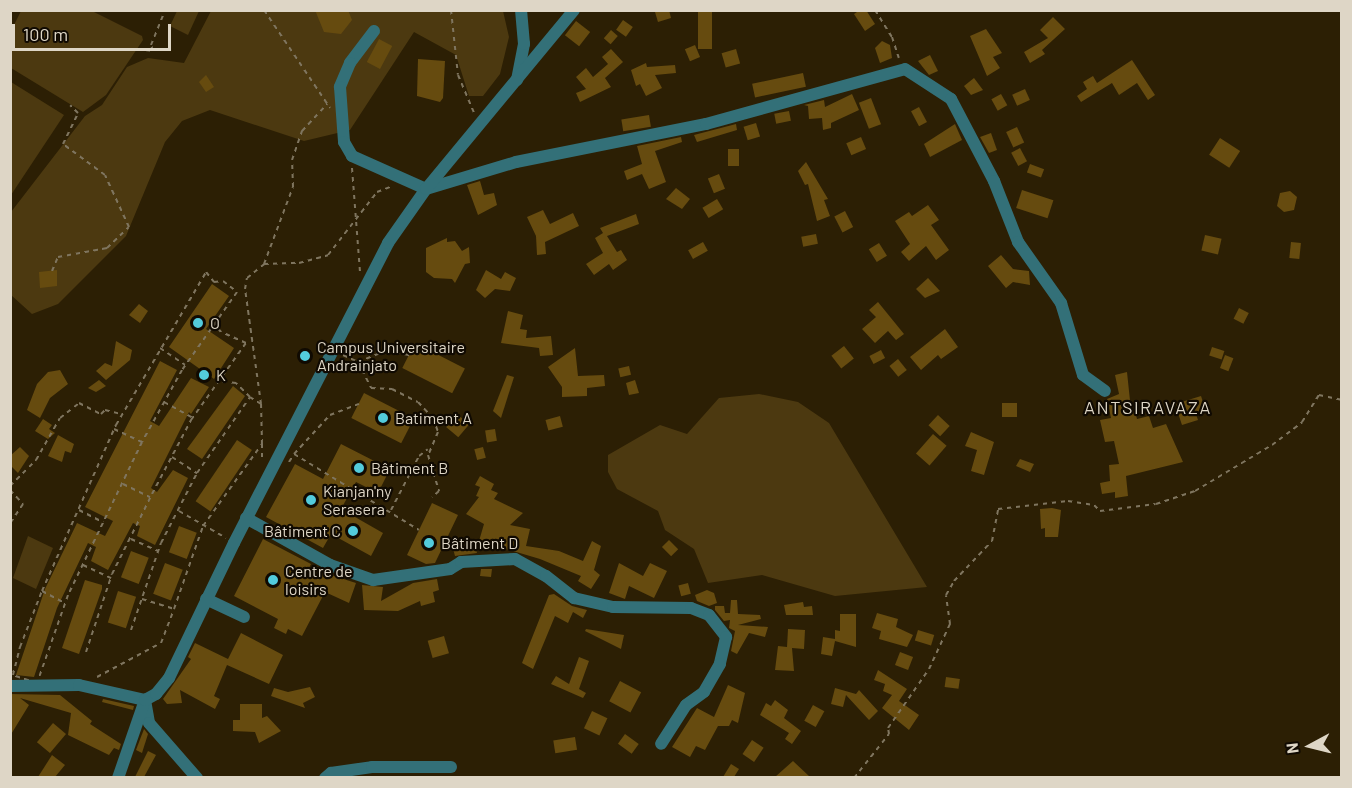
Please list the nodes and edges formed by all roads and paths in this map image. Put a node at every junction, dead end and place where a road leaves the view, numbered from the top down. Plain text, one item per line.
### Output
1 (165, 10) edge
2 (264, 10) edge
3 (451, 10) edge
4 (521, 10) edge
5 (574, 10) edge
6 (875, 10) edge
7 (374, 31) dead end
8 (137, 49) dead end
9 (901, 70) junction
10 (517, 81) junction
11 (327, 104) junction
12 (70, 105) dead end
13 (340, 123) junction
14 (479, 126) junction
15 (352, 156) junction
16 (406, 181) junction
17 (426, 189) junction
18 (354, 224) junction
19 (264, 264) junction
20 (52, 271) dead end
21 (362, 291) junction
22 (214, 324) junction
23 (159, 347) junction
24 (332, 350) junction
25 (409, 355) dead end
26 (358, 362) junction
27 (185, 365) junction
28 (219, 381) junction
29 (1105, 391) dead end
30 (250, 397) junction
31 (1341, 400) edge
32 (164, 402) junction
33 (261, 404) junction
34 (359, 404) dead end
35 (121, 414) junction
36 (193, 418) junction
37 (114, 429) junction
38 (142, 442) junction
39 (429, 447) junction
40 (294, 454) junction
41 (171, 457) junction
42 (288, 463) dead end
43 (197, 472) junction
44 (122, 484) junction
45 (10, 486) edge
46 (10, 490) edge
47 (150, 497) junction
48 (432, 498) dead end
49 (79, 510) junction
50 (391, 510) dead end
51 (178, 511) junction
52 (246, 518) junction
53 (103, 522) junction
54 (10, 523) edge
55 (203, 526) junction
56 (419, 530) dead end
57 (130, 538) junction
58 (234, 543) junction
59 (158, 551) junction
60 (83, 564) junction
61 (111, 578) junction
62 (42, 591) junction
63 (142, 599) junction
64 (206, 599) junction
65 (65, 603) junction
66 (174, 609) junction
67 (244, 617) dead end
68 (131, 630) dead end
69 (86, 652) dead end
70 (10, 668) edge
71 (12, 681) edge
72 (79, 686) junction
73 (145, 700) junction
74 (661, 744) dead end
75 (451, 767) dead end
76 (118, 777) edge
77 (197, 777) edge
78 (325, 777) edge
79 (854, 777) edge

1 - 8 path
2 - 11 path
3 - 14 path
4 - 10 street
5 - 10 street
6 - 9 path
7 - 13 street
9 - 17 street
9 - 29 street
10 - 14 street
11 - 13 path
11 - 19 path
12 - 20 path
13 - 15 street
14 - 17 street
15 - 16 street
15 - 18 path
16 - 17 street
16 - 18 path
17 - 21 street
18 - 19 path
18 - 21 path
19 - 33 path
21 - 24 street
22 - 23 path
22 - 27 path
22 - 28 path
23 - 27 path
23 - 35 path
24 - 26 path
24 - 52 street
25 - 26 path
26 - 39 path
27 - 32 path
28 - 30 path
28 - 36 path
30 - 33 path
30 - 43 path
31 - 79 path
32 - 36 path
32 - 38 path
33 - 55 path
34 - 40 path
35 - 37 path
35 - 45 path
36 - 41 path
37 - 38 path
37 - 49 path
38 - 44 path
39 - 48 path
39 - 50 path
40 - 42 path
40 - 56 path
41 - 43 path
41 - 47 path
43 - 51 path
44 - 47 path
44 - 53 path
46 - 54 path
47 - 57 path
49 - 53 path
49 - 62 path
51 - 55 path
51 - 59 path
52 - 58 street
52 - 74 street
53 - 60 path
55 - 58 path
55 - 66 path
57 - 59 path
57 - 61 path
58 - 64 street
59 - 63 path
60 - 61 path
60 - 65 path
61 - 69 path
62 - 65 path
62 - 71 path
63 - 66 path
63 - 68 path
64 - 67 street
64 - 73 street
65 - 71 path
66 - 72 path
70 - 71 path
71 - 72 street
72 - 73 street
73 - 76 street
73 - 77 street
75 - 78 street

